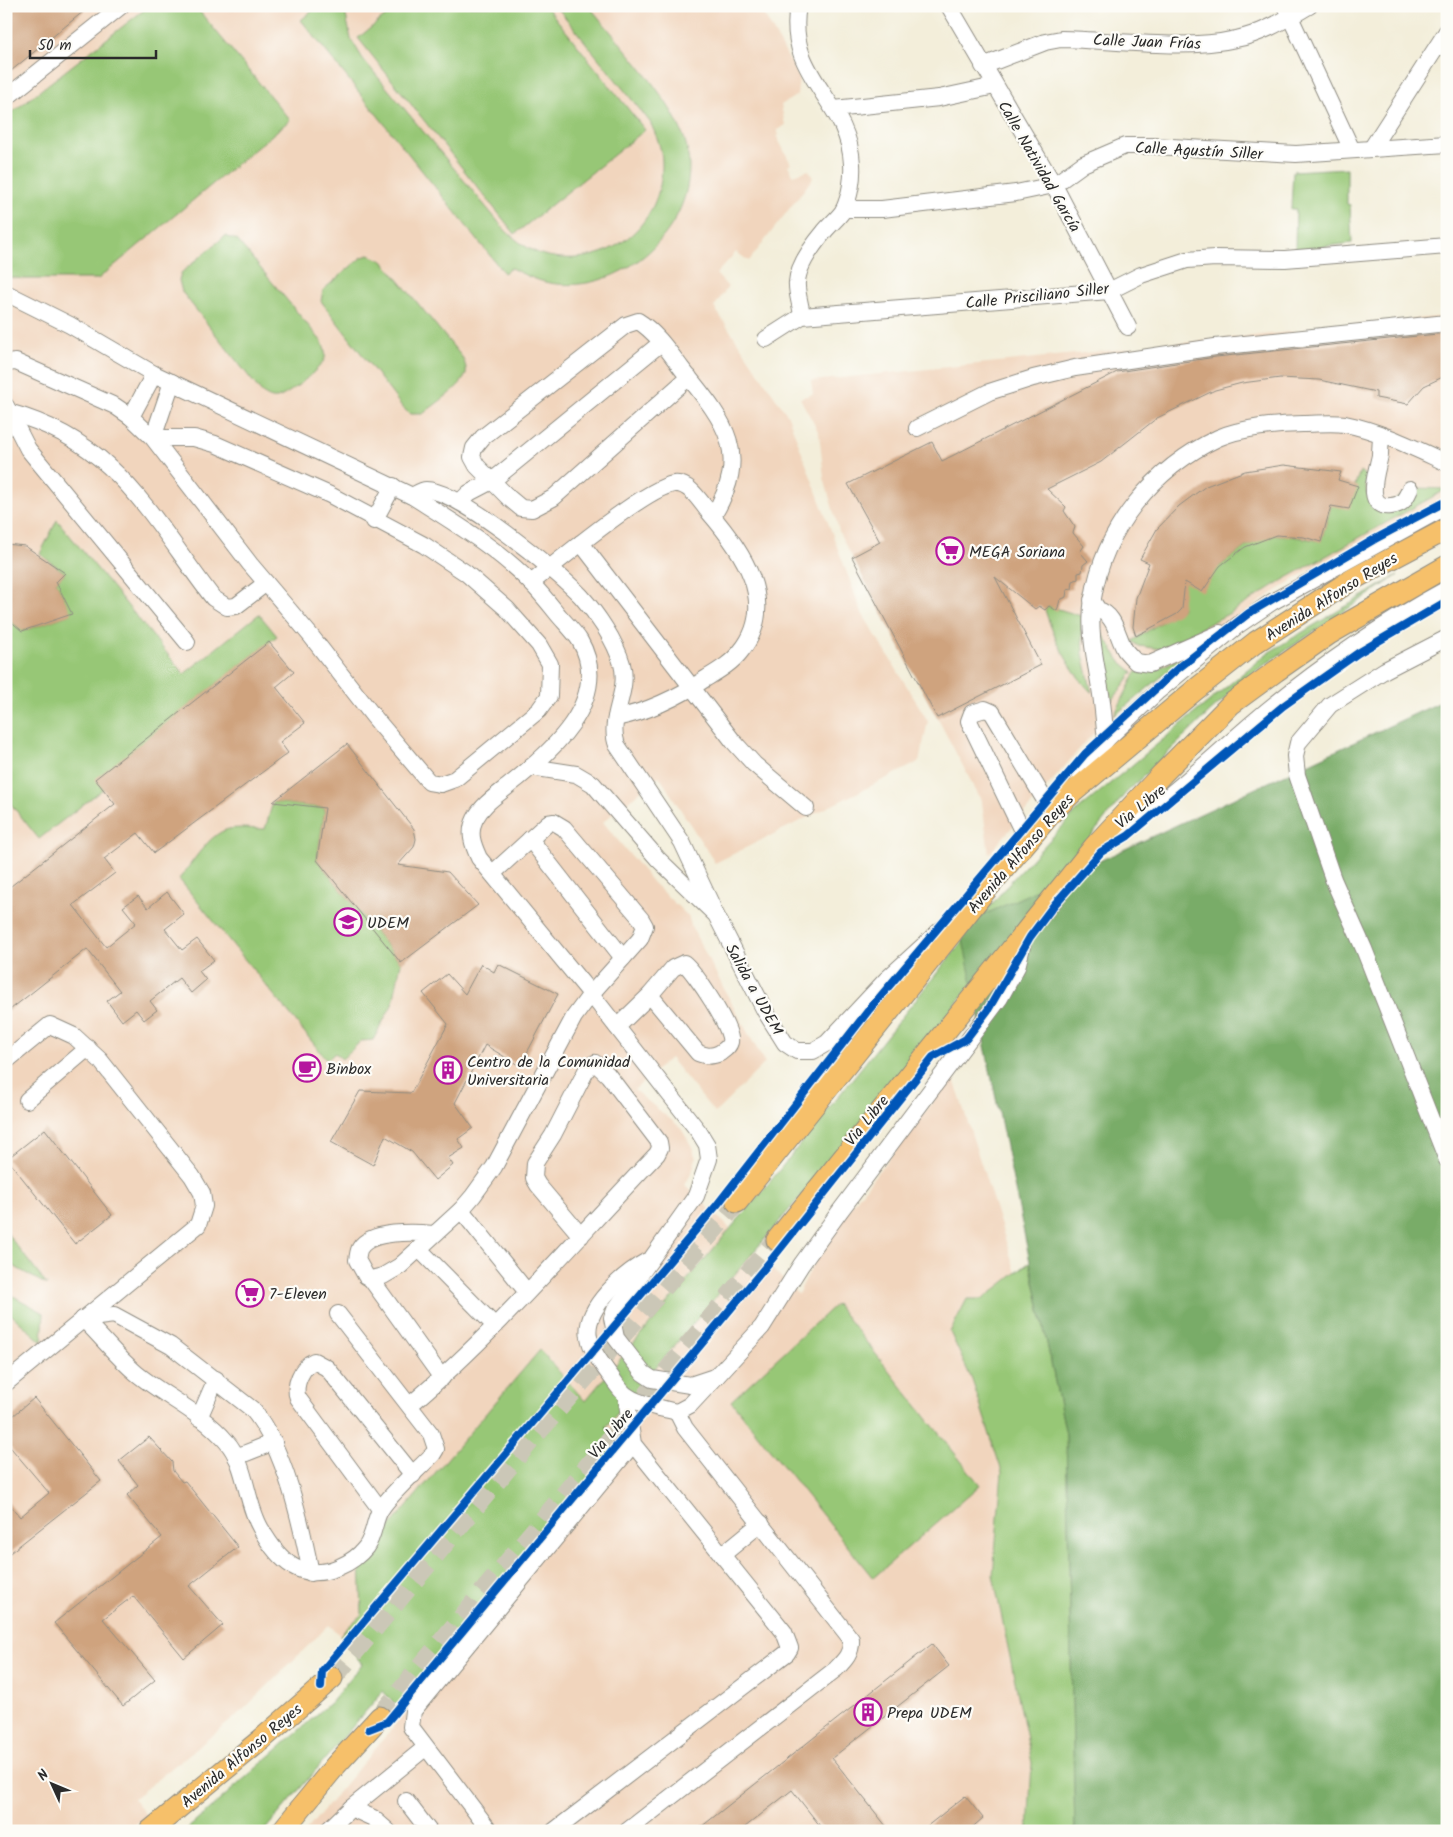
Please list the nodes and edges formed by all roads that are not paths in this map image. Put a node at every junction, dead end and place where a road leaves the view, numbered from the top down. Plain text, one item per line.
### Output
1 (121, 6) edge
2 (798, 6) edge
3 (949, 6) edge
4 (1309, 6) edge
5 (1287, 12) edge
6 (1447, 31) edge
7 (983, 66) junction
8 (995, 86) junction
9 (6, 98) edge
10 (834, 109) junction
11 (1447, 144) edge
12 (1370, 149) junction
13 (1352, 150) junction
14 (1054, 185) junction
15 (844, 209) junction
16 (1447, 246) edge
17 (1109, 290) junction
18 (6, 293) edge
19 (802, 316) junction
20 (1447, 323) edge
21 (1128, 327) dead end
22 (766, 339) dead end
23 (662, 343) junction
24 (6, 363) edge
25 (154, 374) junction
26 (688, 377) junction
27 (172, 382) junction
28 (7, 409) edge
29 (131, 417) junction
30 (917, 428) dead end
31 (1381, 435) junction
32 (153, 438) junction
33 (1447, 463) edge
34 (492, 481) junction
35 (393, 486) junction
36 (1410, 488) dead end
37 (412, 496) junction
38 (460, 502) junction
39 (1447, 506) edge
40 (713, 516) junction
41 (374, 521) junction
42 (1447, 529) edge
43 (581, 543) junction
44 (1447, 566) edge
45 (551, 567) junction
46 (266, 583) junction
47 (531, 583) junction
48 (1447, 589) edge
49 (1092, 600) junction
50 (1238, 625) junction
51 (1447, 638) edge
52 (187, 642) dead end
53 (692, 688) junction
54 (616, 718) junction
55 (1106, 740) junction
56 (531, 767) junction
57 (1072, 793) junction
58 (806, 808) dead end
59 (1052, 812) junction
60 (530, 839) junction
61 (1027, 840) junction
62 (1094, 847) junction
63 (493, 872) junction
64 (985, 891) junction
65 (716, 915) junction
66 (1025, 933) junction
67 (623, 958) junction
68 (591, 994) junction
69 (650, 995) junction
70 (616, 1027) junction
71 (88, 1048) junction
72 (6, 1061) edge
73 (27, 1100) dead end
74 (1447, 1160) edge
75 (737, 1202) tunnel mouth
76 (461, 1210) junction
77 (433, 1234) junction
78 (581, 1236) junction
79 (777, 1240) tunnel mouth
80 (419, 1249) junction
81 (649, 1260) junction
82 (371, 1279) junction
83 (527, 1292) junction
84 (338, 1314) dead end
85 (83, 1319) junction
86 (494, 1326) junction
87 (717, 1376) junction
88 (442, 1378) junction
89 (216, 1380) junction
90 (6, 1383) edge
91 (626, 1396) junction
92 (410, 1405) junction
93 (677, 1412) junction
94 (199, 1418) junction
95 (274, 1442) junction
96 (633, 1444) junction
97 (236, 1457) junction
98 (413, 1475) junction
99 (380, 1509) junction
100 (761, 1522) junction
101 (722, 1555) junction
102 (310, 1573) junction
103 (332, 1678) tunnel mouth
104 (380, 1717) tunnel mouth
105 (425, 1748) junction
106 (406, 1801) dead end
107 (351, 1808) junction
108 (150, 1831) edge
109 (282, 1831) edge
110 (327, 1831) edge
111 (388, 1831) edge
112 (428, 1831) edge
113 (490, 1831) edge
114 (554, 1831) edge
115 (627, 1831) edge

1 - 9 street
2 - 10 street
3 - 7 street, Calle Natividad García
4 - 5 street, Calle Juan Frías
5 - 7 street, Calle Juan Frías
5 - 13 street
6 - 12 street
7 - 8 street, Calle Natividad García
8 - 10 street
8 - 14 street, Calle Natividad García
10 - 15 street
11 - 12 street, Calle Agustín Siller
12 - 13 street, Calle Agustín Siller
13 - 14 street, Calle Agustín Siller
14 - 15 street, Calle Agustín Siller
14 - 17 street, Calle Natividad García
15 - 19 street
16 - 17 street, Calle Prisciliano Siller
17 - 19 street, Calle Prisciliano Siller
17 - 21 street, Calle Natividad García
18 - 25 street
19 - 22 street
20 - 30 street
23 - 26 street
23 - 34 street
23 - 34 street
24 - 29 street
25 - 27 street
25 - 29 street
26 - 34 street
26 - 40 street
27 - 32 street
27 - 35 street
28 - 46 street
28 - 52 street
29 - 32 street
31 - 33 street
31 - 36 street
31 - 49 street
32 - 41 street
32 - 46 street
34 - 38 street
35 - 37 street
35 - 41 street
37 - 38 street
37 - 47 street
38 - 45 street
39 - 50 street
40 - 43 street
40 - 53 street
41 - 46 street
42 - 57 main road, Avenida Alfonso Reyes
43 - 45 street
43 - 53 street
44 - 62 main road, Avenida Alfonso Reyes
45 - 47 street
45 - 54 street
47 - 56 street
48 - 62 street
49 - 50 street
49 - 55 street
50 - 55 street
51 - 74 street
53 - 54 street
53 - 58 street
54 - 65 street
55 - 57 street
56 - 63 street
56 - 65 street, Salida a UDEM
57 - 59 main road, Avenida Alfonso Reyes
59 - 61 main road, Avenida Alfonso Reyes
59 - 61 street
60 - 63 street
60 - 67 street
60 - 67 street
61 - 64 main road, Avenida Alfonso Reyes
62 - 66 main road, Avenida Alfonso Reyes
63 - 68 street
64 - 65 street, Salida a UDEM
64 - 75 main road, Avenida Alfonso Reyes
66 - 79 main road, Avenida Alfonso Reyes
66 - 87 street
67 - 68 street
68 - 70 street
68 - 76 street
69 - 69 street
69 - 70 street
70 - 81 street
71 - 72 street
71 - 73 street
71 - 85 street
76 - 77 street
76 - 83 street
77 - 80 street
77 - 82 street
78 - 78 street
78 - 83 street
80 - 82 street
80 - 86 street
81 - 87 street
81 - 91 street
82 - 88 street
83 - 86 street
84 - 92 street
85 - 89 street
85 - 90 street
85 - 94 street
86 - 88 street
87 - 93 street
88 - 92 street
89 - 94 street
89 - 95 street
91 - 93 street
91 - 96 street
92 - 98 street
93 - 100 street
94 - 97 street
95 - 97 street
95 - 102 street
96 - 101 street
96 - 105 street
97 - 102 street
98 - 99 street
98 - 99 street
99 - 102 street
100 - 101 street
100 - 115 street
101 - 114 street
103 - 108 main road, Avenida Alfonso Reyes
104 - 109 main road
105 - 107 street
105 - 113 street
106 - 112 street
107 - 110 street
107 - 111 street

